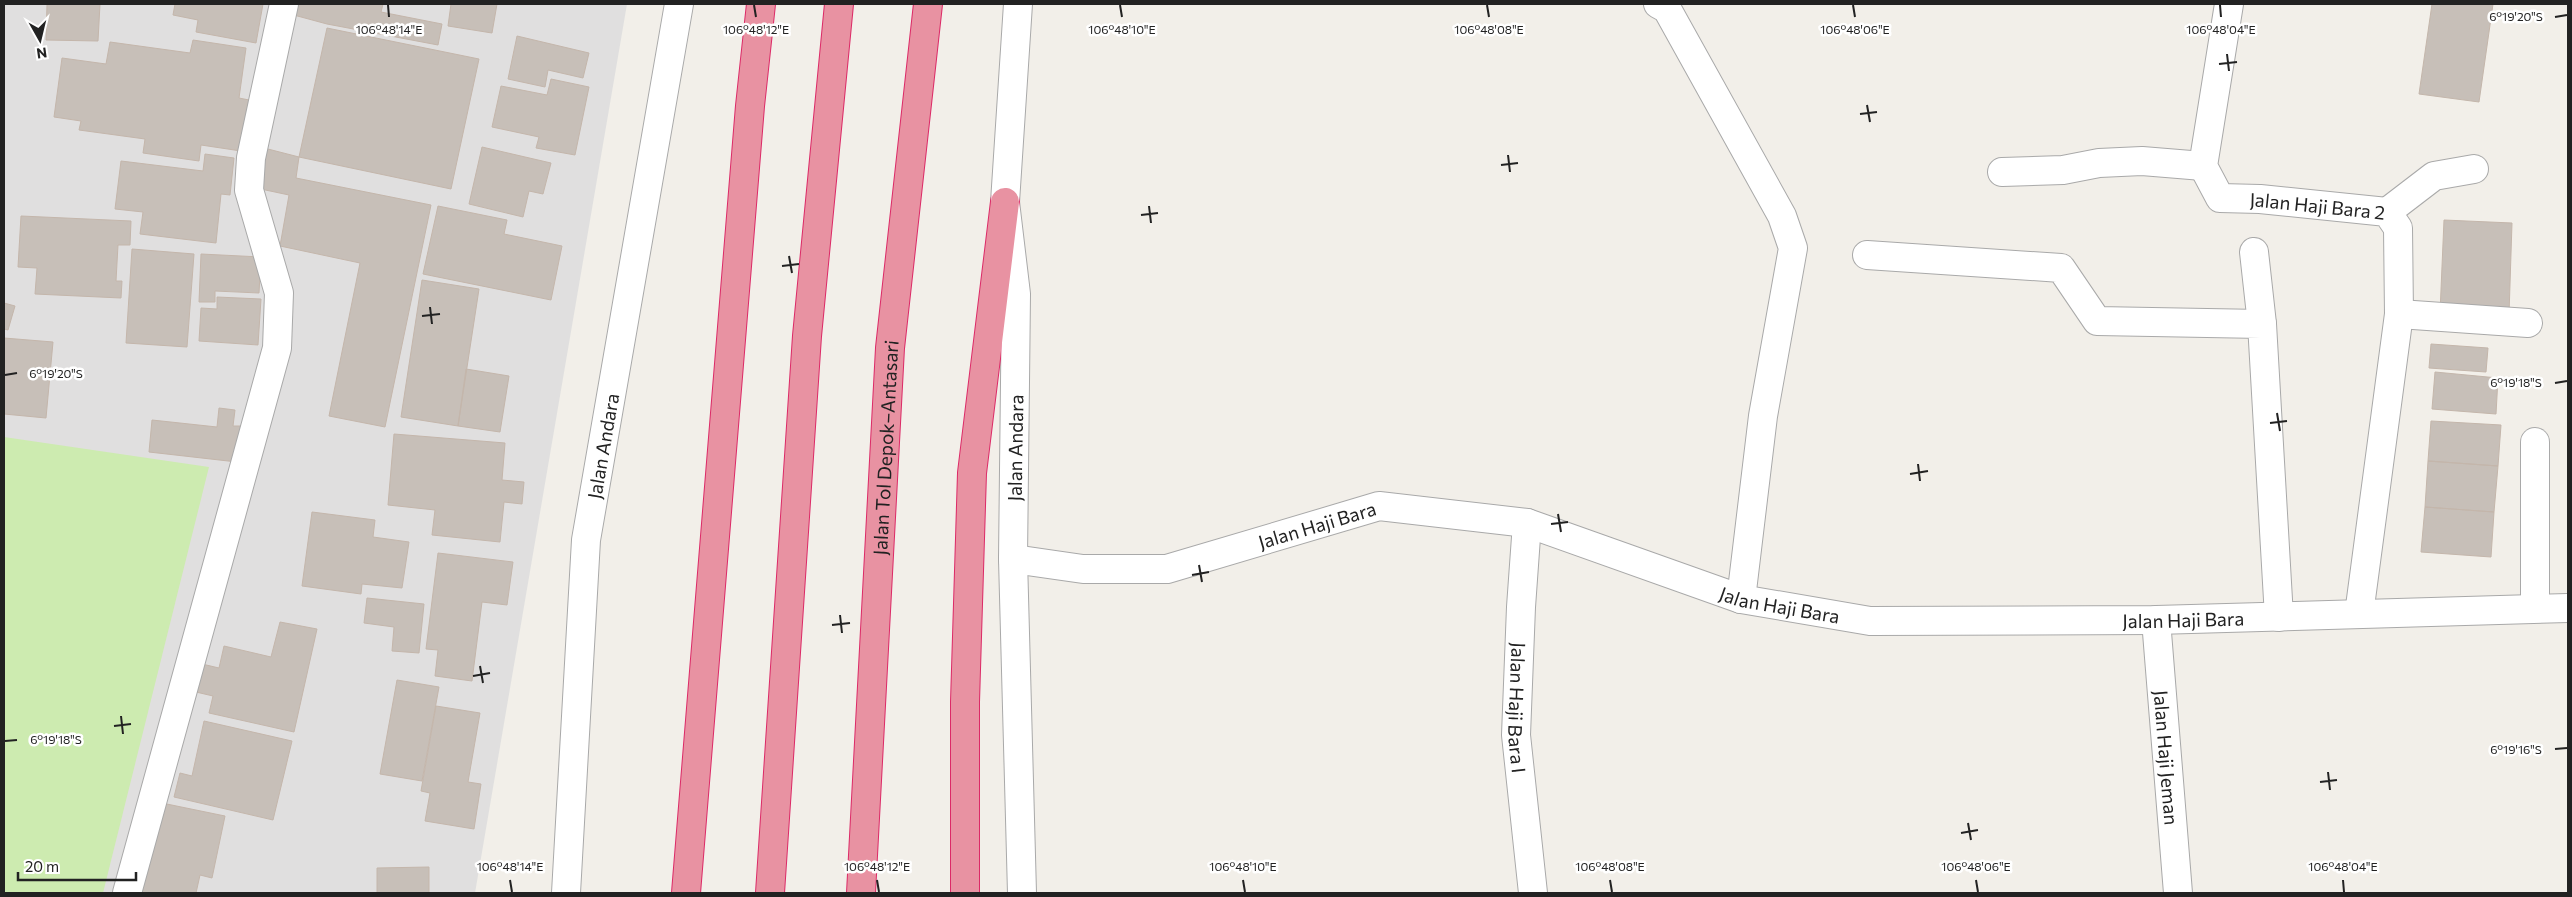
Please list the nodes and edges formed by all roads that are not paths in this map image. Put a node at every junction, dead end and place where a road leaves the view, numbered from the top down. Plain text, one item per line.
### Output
1 (284, 4) edge
2 (678, 4) edge
3 (761, 4) edge
4 (839, 4) edge
5 (928, 4) edge
6 (1018, 4) edge
7 (1658, 4) edge
8 (2228, 4) edge
9 (2203, 166) junction
10 (2474, 169) dead end
11 (2002, 172) dead end
12 (1005, 202) junction
13 (2387, 212) junction
14 (2254, 252) dead end
15 (1867, 255) dead end
16 (2398, 314) junction
17 (2528, 323) dead end
18 (2262, 324) junction
19 (2535, 442) dead end
20 (1527, 523) junction
21 (1014, 559) junction
22 (1741, 599) junction
23 (2536, 608) junction
24 (2568, 608) edge
25 (2360, 614) junction
26 (2279, 617) junction
27 (2156, 620) junction
28 (684, 890) edge
29 (127, 893) edge
30 (566, 893) edge
31 (770, 893) edge
32 (861, 893) edge
33 (966, 893) edge
34 (1022, 893) edge
35 (1533, 893) edge
36 (2178, 893) edge

1 - 29 street
2 - 30 street, Jalan Andara
3 - 28 highway
4 - 31 highway
5 - 32 highway, Jalan Tol Depok–Antasari
6 - 12 street, Jalan Andara
7 - 22 street
8 - 9 street
9 - 11 street
9 - 13 street, Jalan Haji Bara 2
10 - 13 street
12 - 21 street, Jalan Andara
12 - 33 highway
13 - 16 street, Jalan Haji Bara 2
14 - 18 street
15 - 18 street
16 - 17 street
16 - 25 street, Jalan Haji Bara 2
18 - 26 street
19 - 23 street
20 - 21 street, Jalan Haji Bara
20 - 22 street, Jalan Haji Bara
20 - 35 street, Jalan Haji Bara I
21 - 34 street, Jalan Andara
22 - 27 street, Jalan Haji Bara
23 - 24 street, Jalan Haji Bara
23 - 25 street, Jalan Haji Bara
25 - 26 street, Jalan Haji Bara
26 - 27 street, Jalan Haji Bara
27 - 36 street, Jalan Haji Jeman

